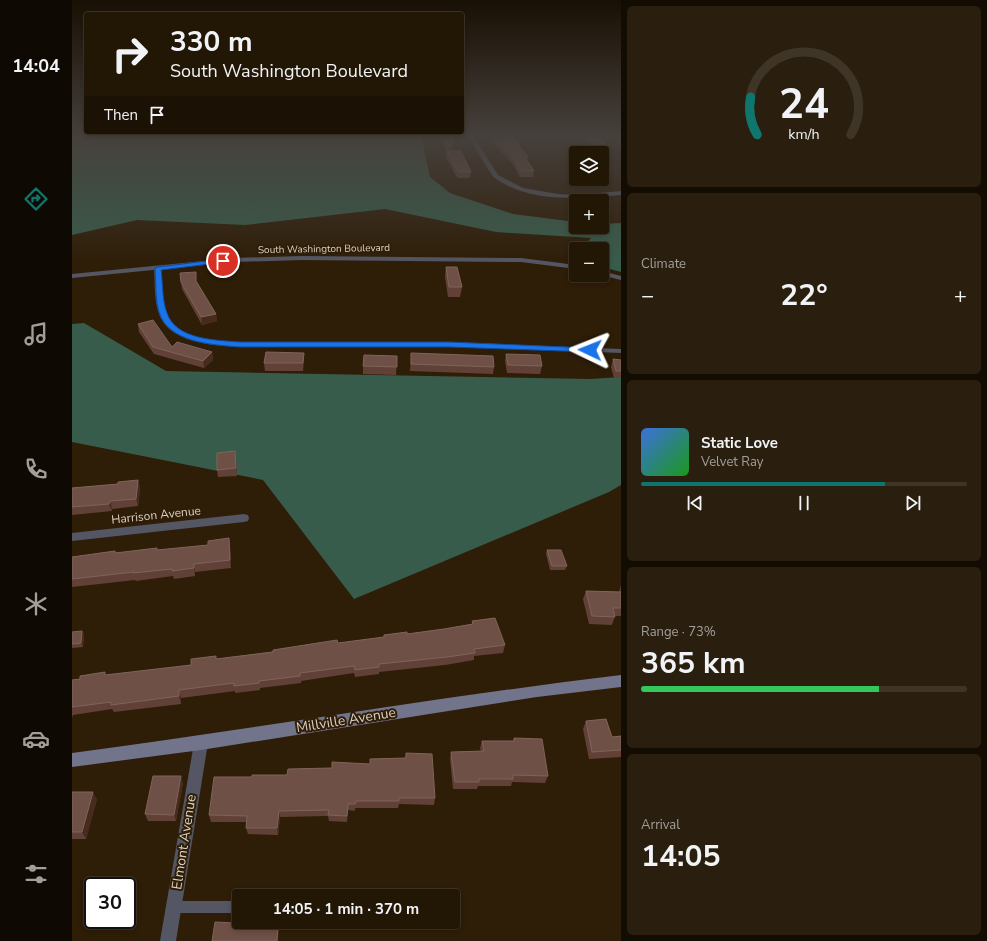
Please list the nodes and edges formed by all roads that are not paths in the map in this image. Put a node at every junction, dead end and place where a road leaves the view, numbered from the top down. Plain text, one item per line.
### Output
1 (499, 178) edge
2 (621, 193) edge
3 (569, 266) edge
4 (158, 268) junction
5 (609, 275) edge
6 (72, 276) edge
7 (621, 278) edge
8 (621, 351) edge
9 (244, 518) dead end
10 (72, 537) edge
11 (621, 682) edge
12 (201, 743) junction
13 (72, 760) edge
14 (174, 907) junction
15 (232, 907) edge
16 (168, 941) edge

1 - 2 street
3 - 4 street, South Washington Boulevard
4 - 6 street, South Washington Boulevard
4 - 8 street
5 - 7 street
9 - 10 street, Harrison Avenue
11 - 12 main road, Millville Avenue
12 - 13 main road, Millville Avenue
12 - 14 street, Elmont Avenue
14 - 15 lane
14 - 16 street, Elmont Avenue

